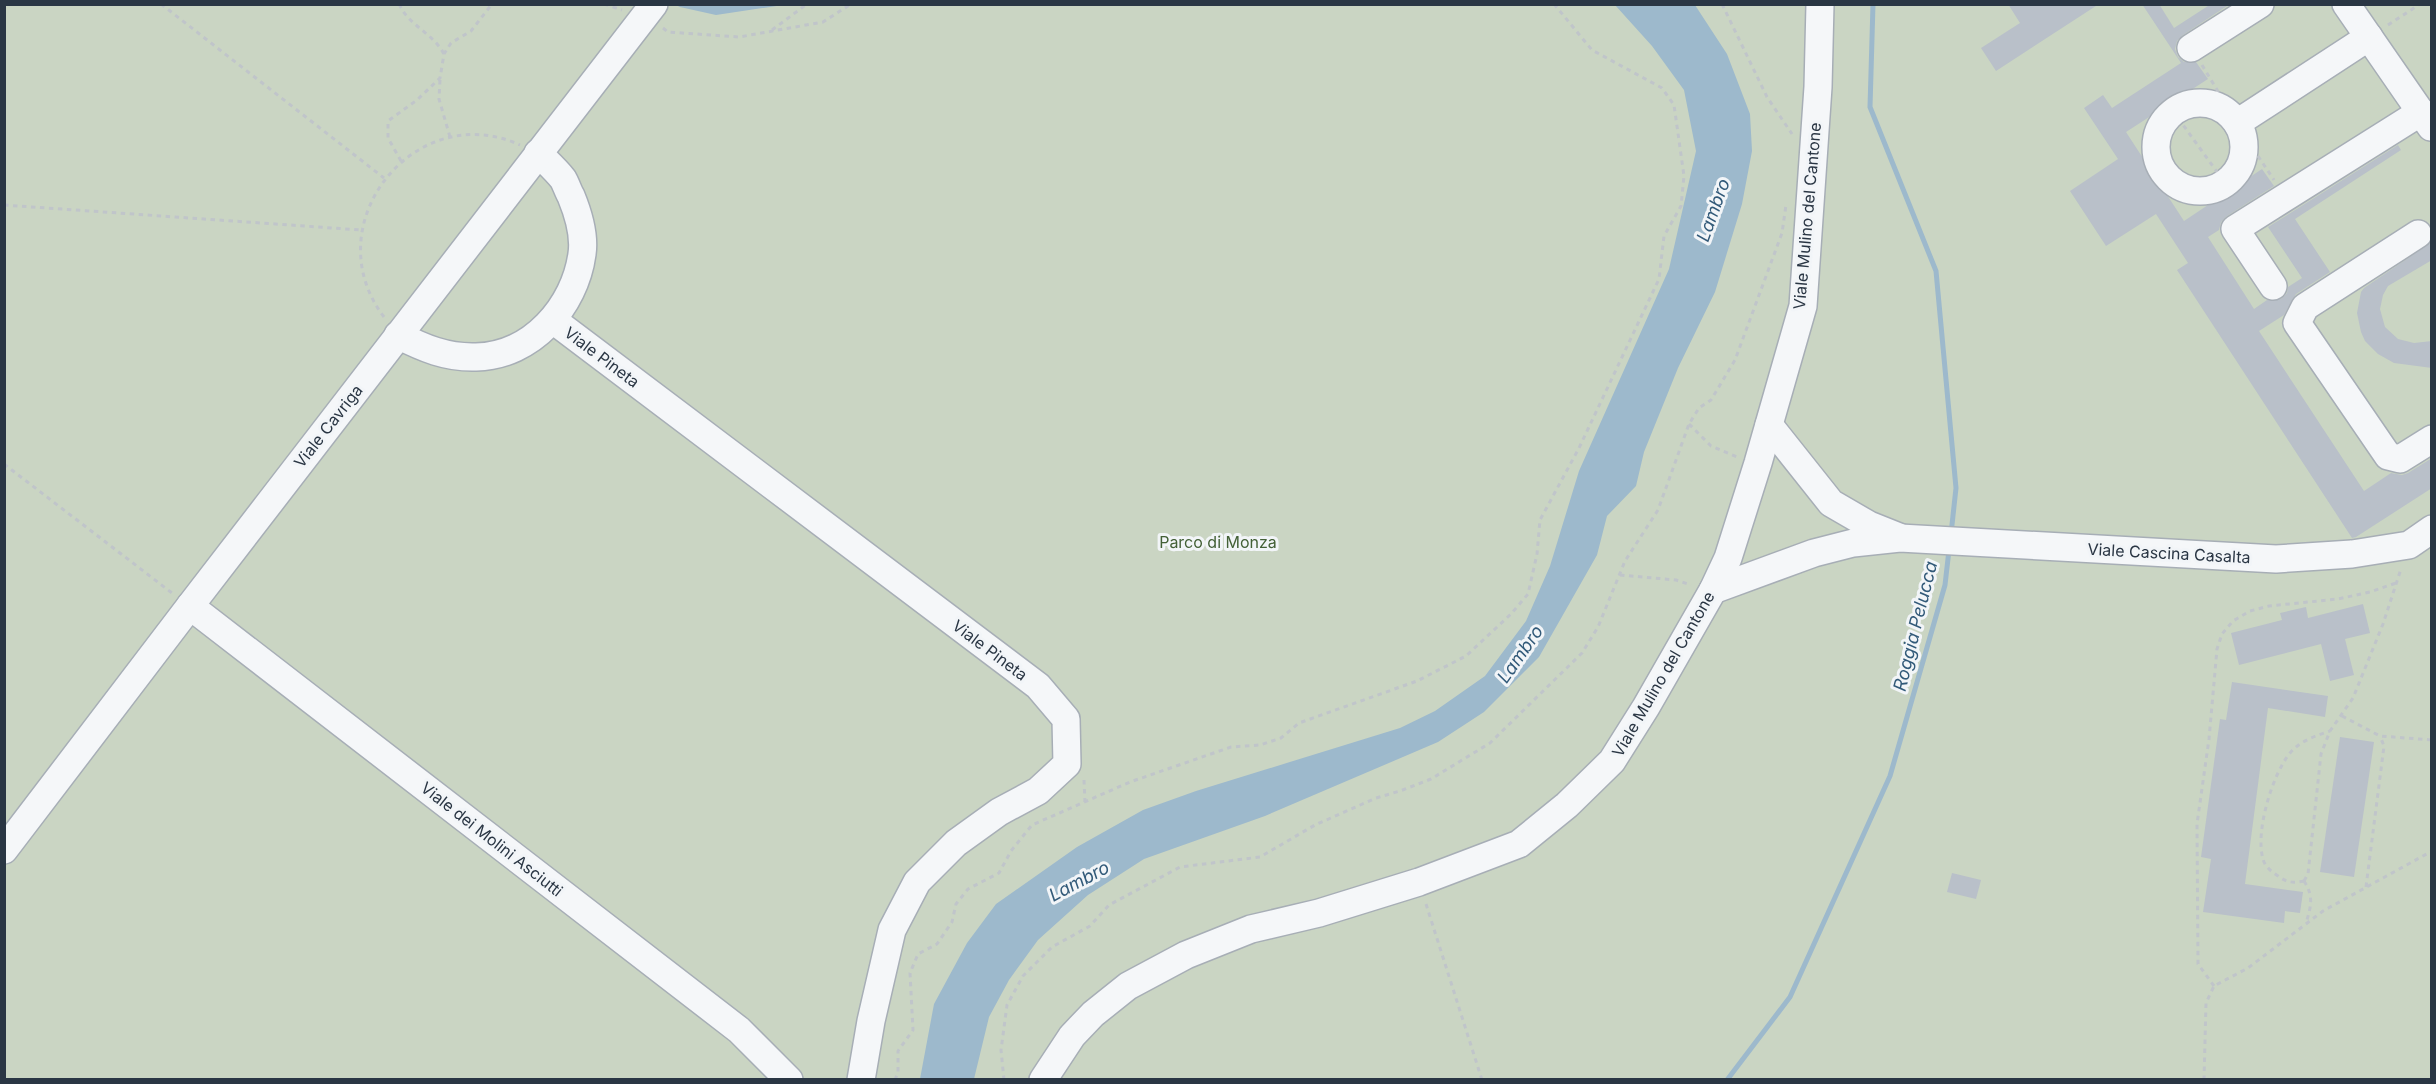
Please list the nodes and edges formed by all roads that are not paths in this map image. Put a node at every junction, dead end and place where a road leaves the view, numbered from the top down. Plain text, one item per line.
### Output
1 (1820, 4) edge
2 (2260, 4) edge
3 (2346, 4) edge
4 (650, 10) edge
5 (2369, 37) junction
6 (2192, 48) road end
7 (2426, 119) edge
8 (2237, 123) junction
9 (538, 153) junction
10 (2418, 234) dead end
11 (2273, 286) dead end
12 (553, 320) junction
13 (398, 335) junction
14 (1769, 425) junction
15 (2432, 440) edge
16 (2432, 530) edge
17 (1900, 538) junction
18 (1713, 590) junction
19 (190, 606) junction
20 (4, 850) edge
21 (855, 1077) edge
22 (789, 1080) edge
23 (1043, 1080) edge

1 - 14 lane, Viale Mulino del Cantone
2 - 6 lane
3 - 5 lane
4 - 9 lane, Viale Cavriga
5 - 7 lane
5 - 8 lane
7 - 11 lane
8 - 8 lane
9 - 12 lane, Viale Pineta
9 - 13 lane, Viale Cavriga
10 - 15 lane
12 - 13 lane, Viale Pineta
12 - 21 lane, Viale Pineta
13 - 19 lane, Viale Cavriga
14 - 17 lane, Viale Cascina Casalta
14 - 18 lane, Viale Mulino del Cantone
16 - 17 lane, Viale Cascina Casalta
17 - 18 lane, Viale Cascina Casalta
18 - 23 lane, Viale Mulino del Cantone
19 - 20 lane, Viale Cavriga
19 - 22 lane, Viale dei Molini Asciutti

